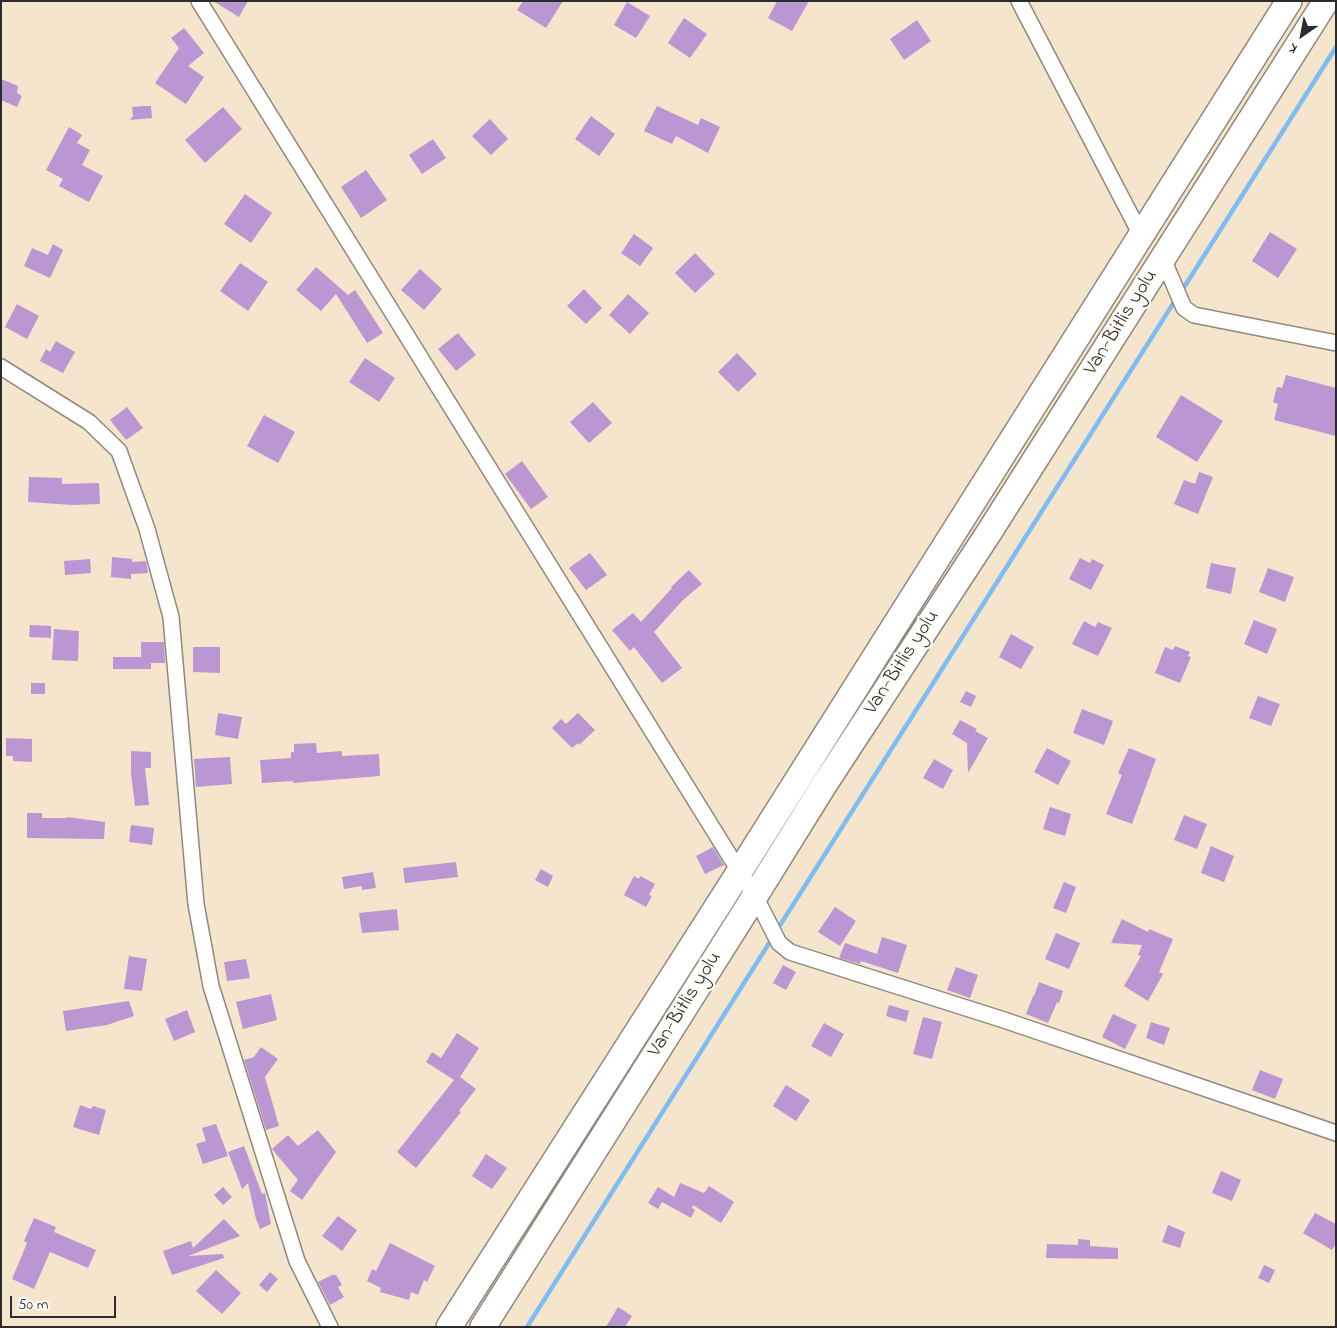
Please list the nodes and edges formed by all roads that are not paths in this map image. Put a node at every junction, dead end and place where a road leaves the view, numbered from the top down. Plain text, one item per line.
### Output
1 (199, 1) edge
2 (1019, 1) edge
3 (1289, 1) edge
4 (1326, 1) edge
5 (1140, 235) junction
6 (1163, 259) junction
7 (1336, 343) edge
8 (1, 368) edge
9 (740, 871) junction
10 (755, 896) junction
11 (1336, 1133) edge
12 (330, 1327) edge
13 (449, 1327) edge
14 (483, 1327) edge

1 - 9 street
2 - 5 street
3 - 5 highway, Van-Bitlis yolu
4 - 6 highway, Van-Bitlis yolu
5 - 9 highway, Van-Bitlis yolu
6 - 7 street
6 - 10 highway, Van-Bitlis yolu
8 - 12 street
9 - 10 street
9 - 13 highway, Van-Bitlis yolu
10 - 11 street
10 - 14 highway, Van-Bitlis yolu

